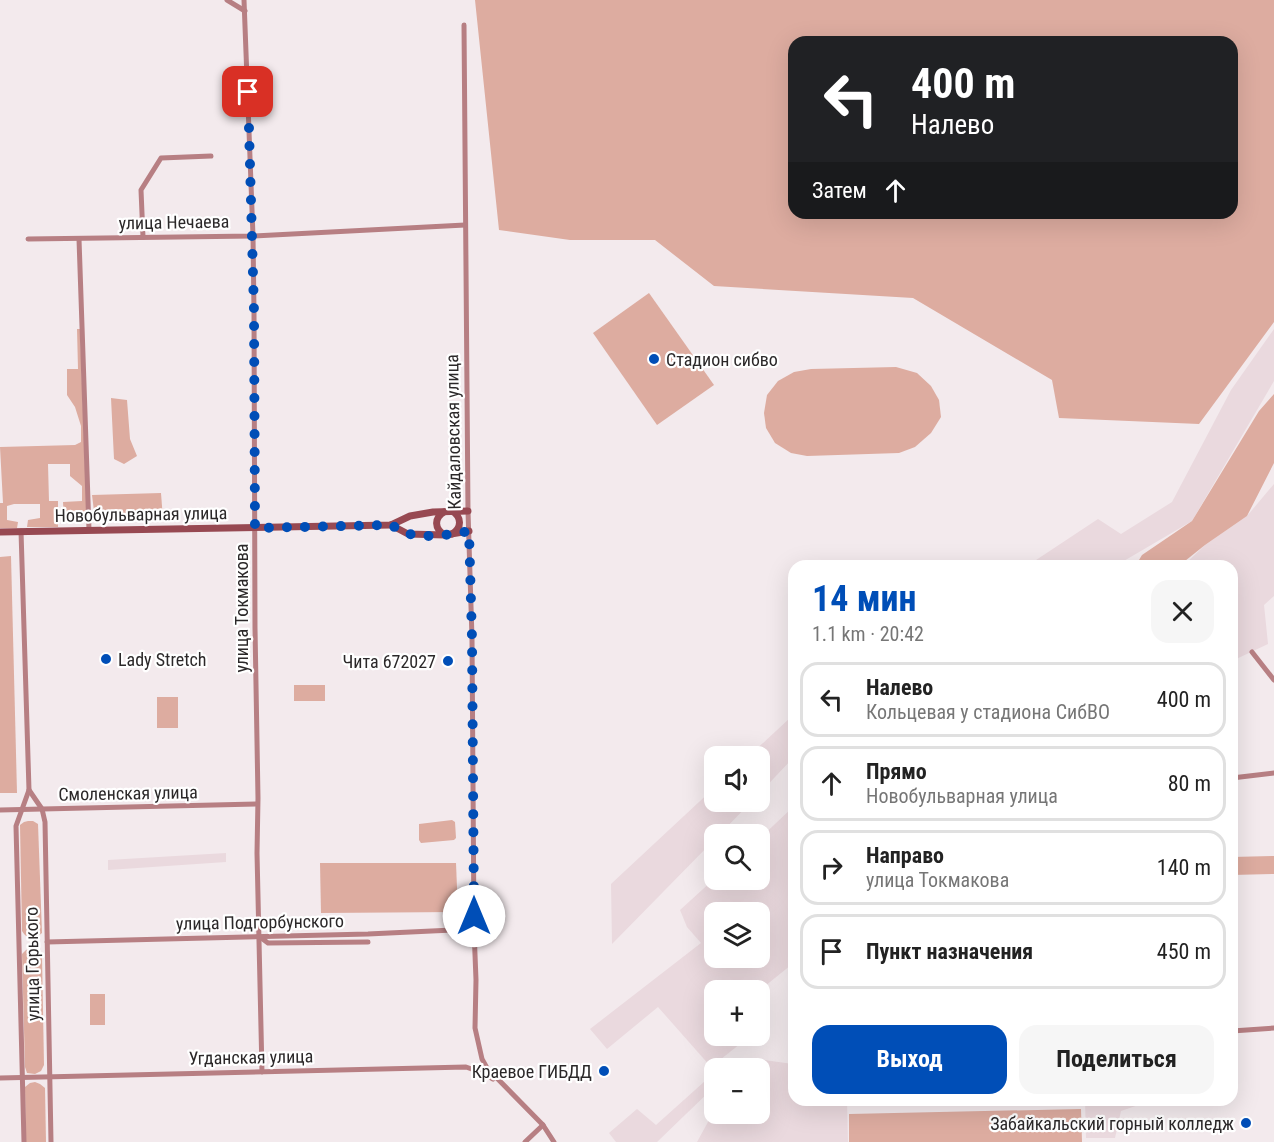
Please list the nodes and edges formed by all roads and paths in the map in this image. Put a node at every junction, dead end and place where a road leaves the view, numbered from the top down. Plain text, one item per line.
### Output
1 (227, 0) edge
2 (244, 0) edge
3 (245, 11) junction
4 (464, 25) dead end
5 (211, 156) dead end
6 (465, 225) junction
7 (253, 236) junction
8 (143, 237) junction
9 (28, 239) dead end
10 (79, 239) junction
11 (448, 511) junction
12 (468, 511) junction
13 (391, 525) junction
14 (255, 528) junction
15 (89, 530) junction
16 (21, 531) junction
17 (469, 531) junction
18 (0, 532) edge
19 (448, 535) junction
20 (1252, 651) dead end
21 (1274, 680) edge
22 (1274, 773) edge
23 (1238, 777) edge
24 (29, 790) junction
25 (257, 804) junction
26 (42, 809) junction
27 (0, 810) edge
28 (22, 810) junction
29 (474, 929) junction
30 (258, 936) junction
31 (47, 942) junction
32 (368, 942) dead end
33 (1274, 1028) edge
34 (1238, 1031) edge
35 (262, 1072) junction
36 (22, 1077) junction
37 (49, 1077) junction
38 (0, 1078) edge
39 (500, 1083) junction
40 (543, 1125) junction
41 (24, 1142) edge
42 (51, 1142) edge
43 (525, 1142) edge
44 (554, 1142) edge

1 - 3 street
2 - 3 street, улица Токмакова
3 - 7 street, улица Токмакова
4 - 6 street, Кайдаловская улица
5 - 8 street
6 - 7 street, улица Нечаева
6 - 12 street, Кайдаловская улица
7 - 8 street, улица Нечаева
7 - 14 street, улица Токмакова
8 - 10 street, улица Нечаева
9 - 10 street, улица Нечаева
10 - 15 street
11 - 12 street
11 - 13 street
11 - 19 street
11 - 19 street
12 - 17 street, Кайдаловская улица
13 - 14 street, Новобульварная улица
13 - 19 street
14 - 15 street, Новобульварная улица
14 - 25 street, улица Токмакова
15 - 16 street, Новобульварная улица
16 - 18 street, Новобульварная улица
16 - 24 street, улица Горького
17 - 19 street
17 - 29 street, Кайдаловская улица
20 - 21 street
22 - 23 street
24 - 26 street, улица Горького
24 - 28 street, улица Горького
25 - 26 street, Смоленская улица
25 - 30 street, улица Токмакова
26 - 28 street, Смоленская улица
26 - 31 street, улица Горького
27 - 28 street, Смоленская улица
28 - 36 street, улица Горького
29 - 30 street, улица Подгорбунского
29 - 39 street, Кайдаловская улица
30 - 31 street, улица Подгорбунского
30 - 32 street
30 - 35 street, улица Токмакова
31 - 37 street, улица Горького
33 - 34 street
35 - 37 street, Угданская улица
35 - 39 street, Угданская улица
36 - 37 street, Угданская улица
36 - 38 street, Угданская улица
36 - 41 street, улица Горького
37 - 42 street, улица Горького
39 - 40 street
40 - 43 street
40 - 44 street

